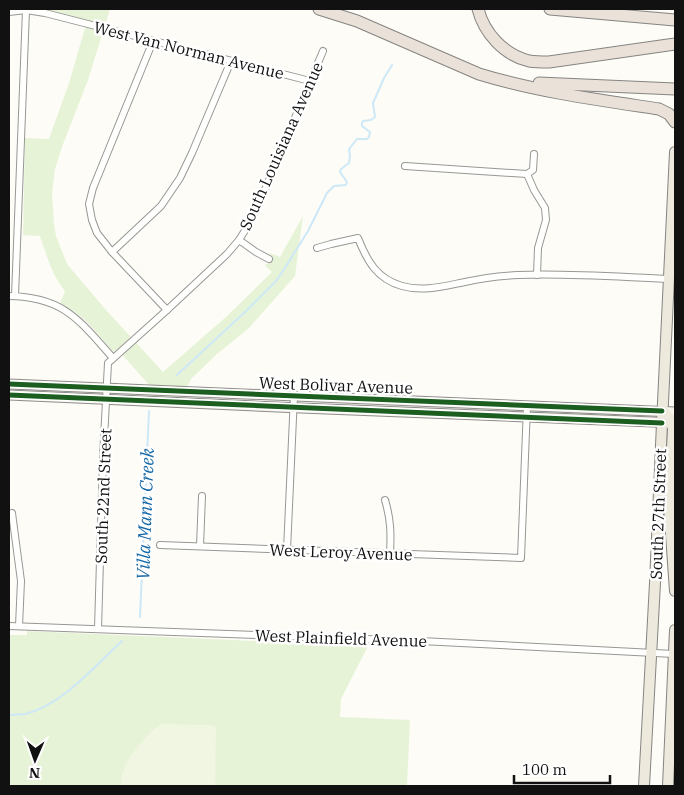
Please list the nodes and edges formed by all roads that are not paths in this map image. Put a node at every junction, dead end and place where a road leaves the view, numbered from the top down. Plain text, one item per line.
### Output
1 (319, 9) edge
2 (478, 9) edge
3 (550, 9) edge
4 (26, 10) junction
5 (9, 12) edge
6 (675, 20) edge
7 (153, 41) junction
8 (675, 44) edge
9 (323, 51) dead end
10 (231, 60) junction
11 (498, 80) junction
12 (310, 81) junction
13 (675, 89) edge
14 (675, 122) edge
15 (675, 152) edge
16 (534, 154) dead end
17 (405, 166) dead end
18 (527, 174) junction
19 (674, 199) edge
20 (672, 220) junction
21 (239, 240) junction
22 (317, 248) dead end
23 (112, 252) junction
24 (675, 252) edge
25 (269, 259) dead end
26 (537, 275) junction
27 (670, 279) junction
28 (12, 296) edge
29 (168, 310) junction
30 (111, 361) junction
31 (9, 384) edge
32 (107, 388) junction
33 (9, 395) edge
34 (294, 396) junction
35 (106, 399) junction
36 (412, 401) junction
37 (527, 406) junction
38 (293, 408) junction
39 (613, 409) junction
40 (662, 411) junction
41 (411, 412) junction
42 (675, 412) edge
43 (526, 417) junction
44 (612, 421) junction
45 (670, 423) edge
46 (202, 496) dead end
47 (385, 500) dead end
48 (12, 513) dead end
49 (160, 545) dead end
50 (200, 546) junction
51 (287, 550) junction
52 (390, 554) junction
53 (675, 591) edge
54 (9, 626) edge
55 (19, 626) junction
56 (98, 629) junction
57 (675, 630) edge
58 (652, 652) junction
59 (674, 654) junction
60 (644, 786) edge
61 (668, 786) edge

1 - 11 highway
2 - 8 highway
3 - 6 highway
4 - 5 street, West Van Norman Avenue
4 - 7 street, West Van Norman Avenue
4 - 28 street
7 - 10 street, West Van Norman Avenue
7 - 23 street
9 - 12 street, South Louisiana Avenue
10 - 12 street, West Van Norman Avenue
10 - 23 street
11 - 13 highway
11 - 14 highway
12 - 21 street, South Louisiana Avenue
15 - 19 main road
16 - 18 street
17 - 18 street
18 - 26 street
19 - 20 main road
20 - 24 main road
20 - 27 main road
21 - 25 street
21 - 29 street, South Louisiana Avenue
22 - 26 street
23 - 29 street
26 - 27 street
27 - 40 main road
28 - 30 street
29 - 30 street, South Louisiana Avenue
30 - 32 street, South 22nd Street
31 - 32 street, West Bolivar Avenue
32 - 34 street, West Bolivar Avenue
32 - 35 street, South 22nd Street
33 - 35 street, West Bolivar Avenue
34 - 36 street, West Bolivar Avenue
34 - 38 street
35 - 38 street, West Bolivar Avenue
35 - 56 street, South 22nd Street
36 - 37 street, West Bolivar Avenue
36 - 41 street
37 - 39 street, West Bolivar Avenue
37 - 43 street
38 - 41 street, West Bolivar Avenue
38 - 51 street
39 - 40 street, West Bolivar Avenue
39 - 44 street
40 - 42 street, West Bolivar Avenue
40 - 45 main road
41 - 43 street, West Bolivar Avenue
43 - 44 street, West Bolivar Avenue
43 - 52 street, West Leroy Avenue
44 - 45 street, West Bolivar Avenue
45 - 53 main road
45 - 58 main road, South 27th Street
46 - 50 street
47 - 52 street
48 - 55 street
49 - 50 street, West Leroy Avenue
50 - 51 street, West Leroy Avenue
51 - 52 street, West Leroy Avenue
54 - 55 street, West Plainfield Avenue
55 - 56 street, West Plainfield Avenue
56 - 58 street, West Plainfield Avenue
57 - 59 main road
58 - 59 street, West Plainfield Avenue
58 - 60 main road, South 27th Street
59 - 61 main road

